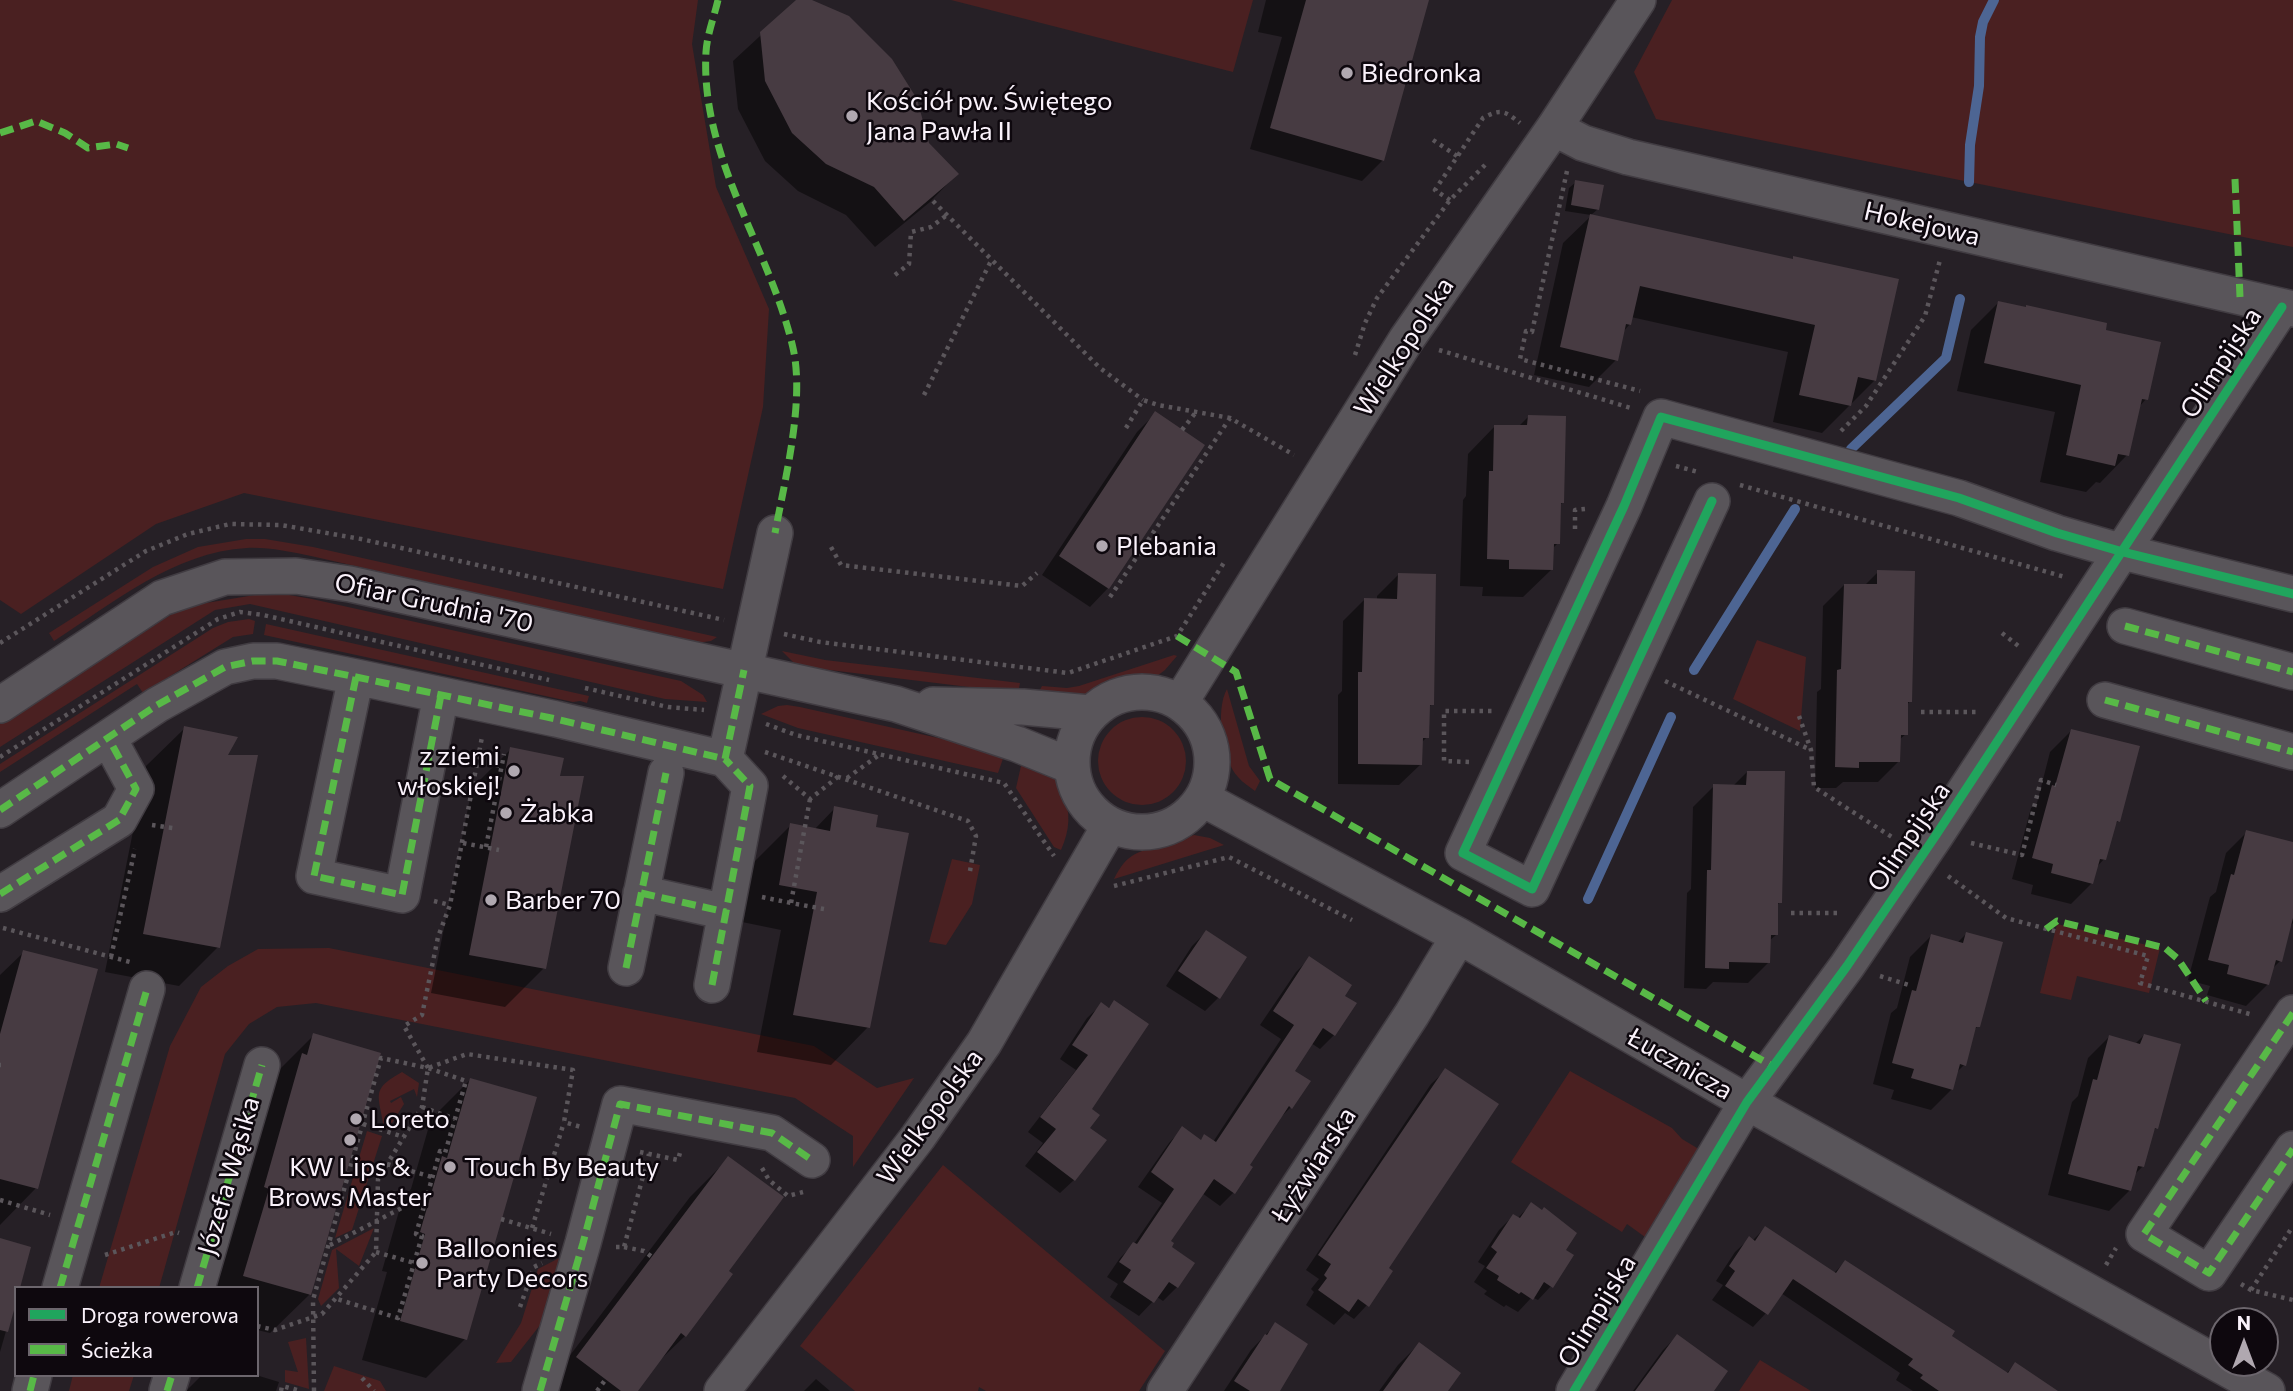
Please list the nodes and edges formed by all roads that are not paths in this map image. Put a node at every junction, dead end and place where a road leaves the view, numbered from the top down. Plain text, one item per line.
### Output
1 (1638, 0) edge
2 (1554, 128) junction
3 (2288, 308) edge
4 (1720, 487) road end
5 (775, 533) dead end
6 (2123, 552) junction
7 (2293, 594) edge
8 (2125, 626) dead end
9 (744, 670) junction
10 (2293, 672) edge
11 (356, 677) junction
12 (441, 695) junction
13 (2105, 700) dead end
14 (1181, 701) junction
15 (896, 704) junction
16 (0, 705) edge
17 (1090, 713) junction
18 (109, 739) junction
19 (726, 750) junction
20 (2293, 752) edge
21 (1071, 766) junction
22 (666, 773) dead end
23 (1203, 799) junction
24 (0, 810) edge
25 (1110, 825) junction
26 (641, 892) junction
27 (0, 894) edge
28 (726, 912) junction
29 (1459, 936) junction
30 (626, 968) dead end
31 (142, 976) road end
32 (712, 985) dead end
33 (2289, 1019) edge
34 (262, 1065) dead end
35 (1747, 1102) junction
36 (2293, 1149) edge
37 (808, 1176) road end
38 (61, 1286) edge
39 (198, 1286) edge
40 (540, 1391) edge
41 (722, 1391) edge
42 (1165, 1391) edge
43 (1574, 1391) edge
44 (2267, 1391) edge

1 - 2 street, Wielkopolska
2 - 3 street, Hokejowa
2 - 14 street, Wielkopolska
3 - 6 street, Olimpijska
4 - 6 street
5 - 9 street
6 - 7 street
6 - 35 street, Olimpijska
8 - 10 street
9 - 15 street, Ofiar Grudnia '70
9 - 16 street, Ofiar Grudnia '70
9 - 19 street
11 - 12 street
11 - 12 street
11 - 18 street
12 - 19 street
13 - 20 street
14 - 17 street
14 - 23 street
15 - 17 street, Ofiar Grudnia '70
15 - 21 street, Ofiar Grudnia '70
17 - 21 street
18 - 24 street
18 - 27 street
19 - 28 street
21 - 25 street
22 - 26 street
23 - 25 street
23 - 29 street, Łucznicza
25 - 41 street, Wielkopolska
26 - 28 street
26 - 30 street
28 - 32 street
29 - 35 street, Łucznicza
29 - 42 street, Łyżwiarska
31 - 38 street
33 - 36 street
34 - 39 street, Józefa Wąsika
35 - 43 street, Olimpijska
35 - 44 street, Łucznicza
37 - 40 street

